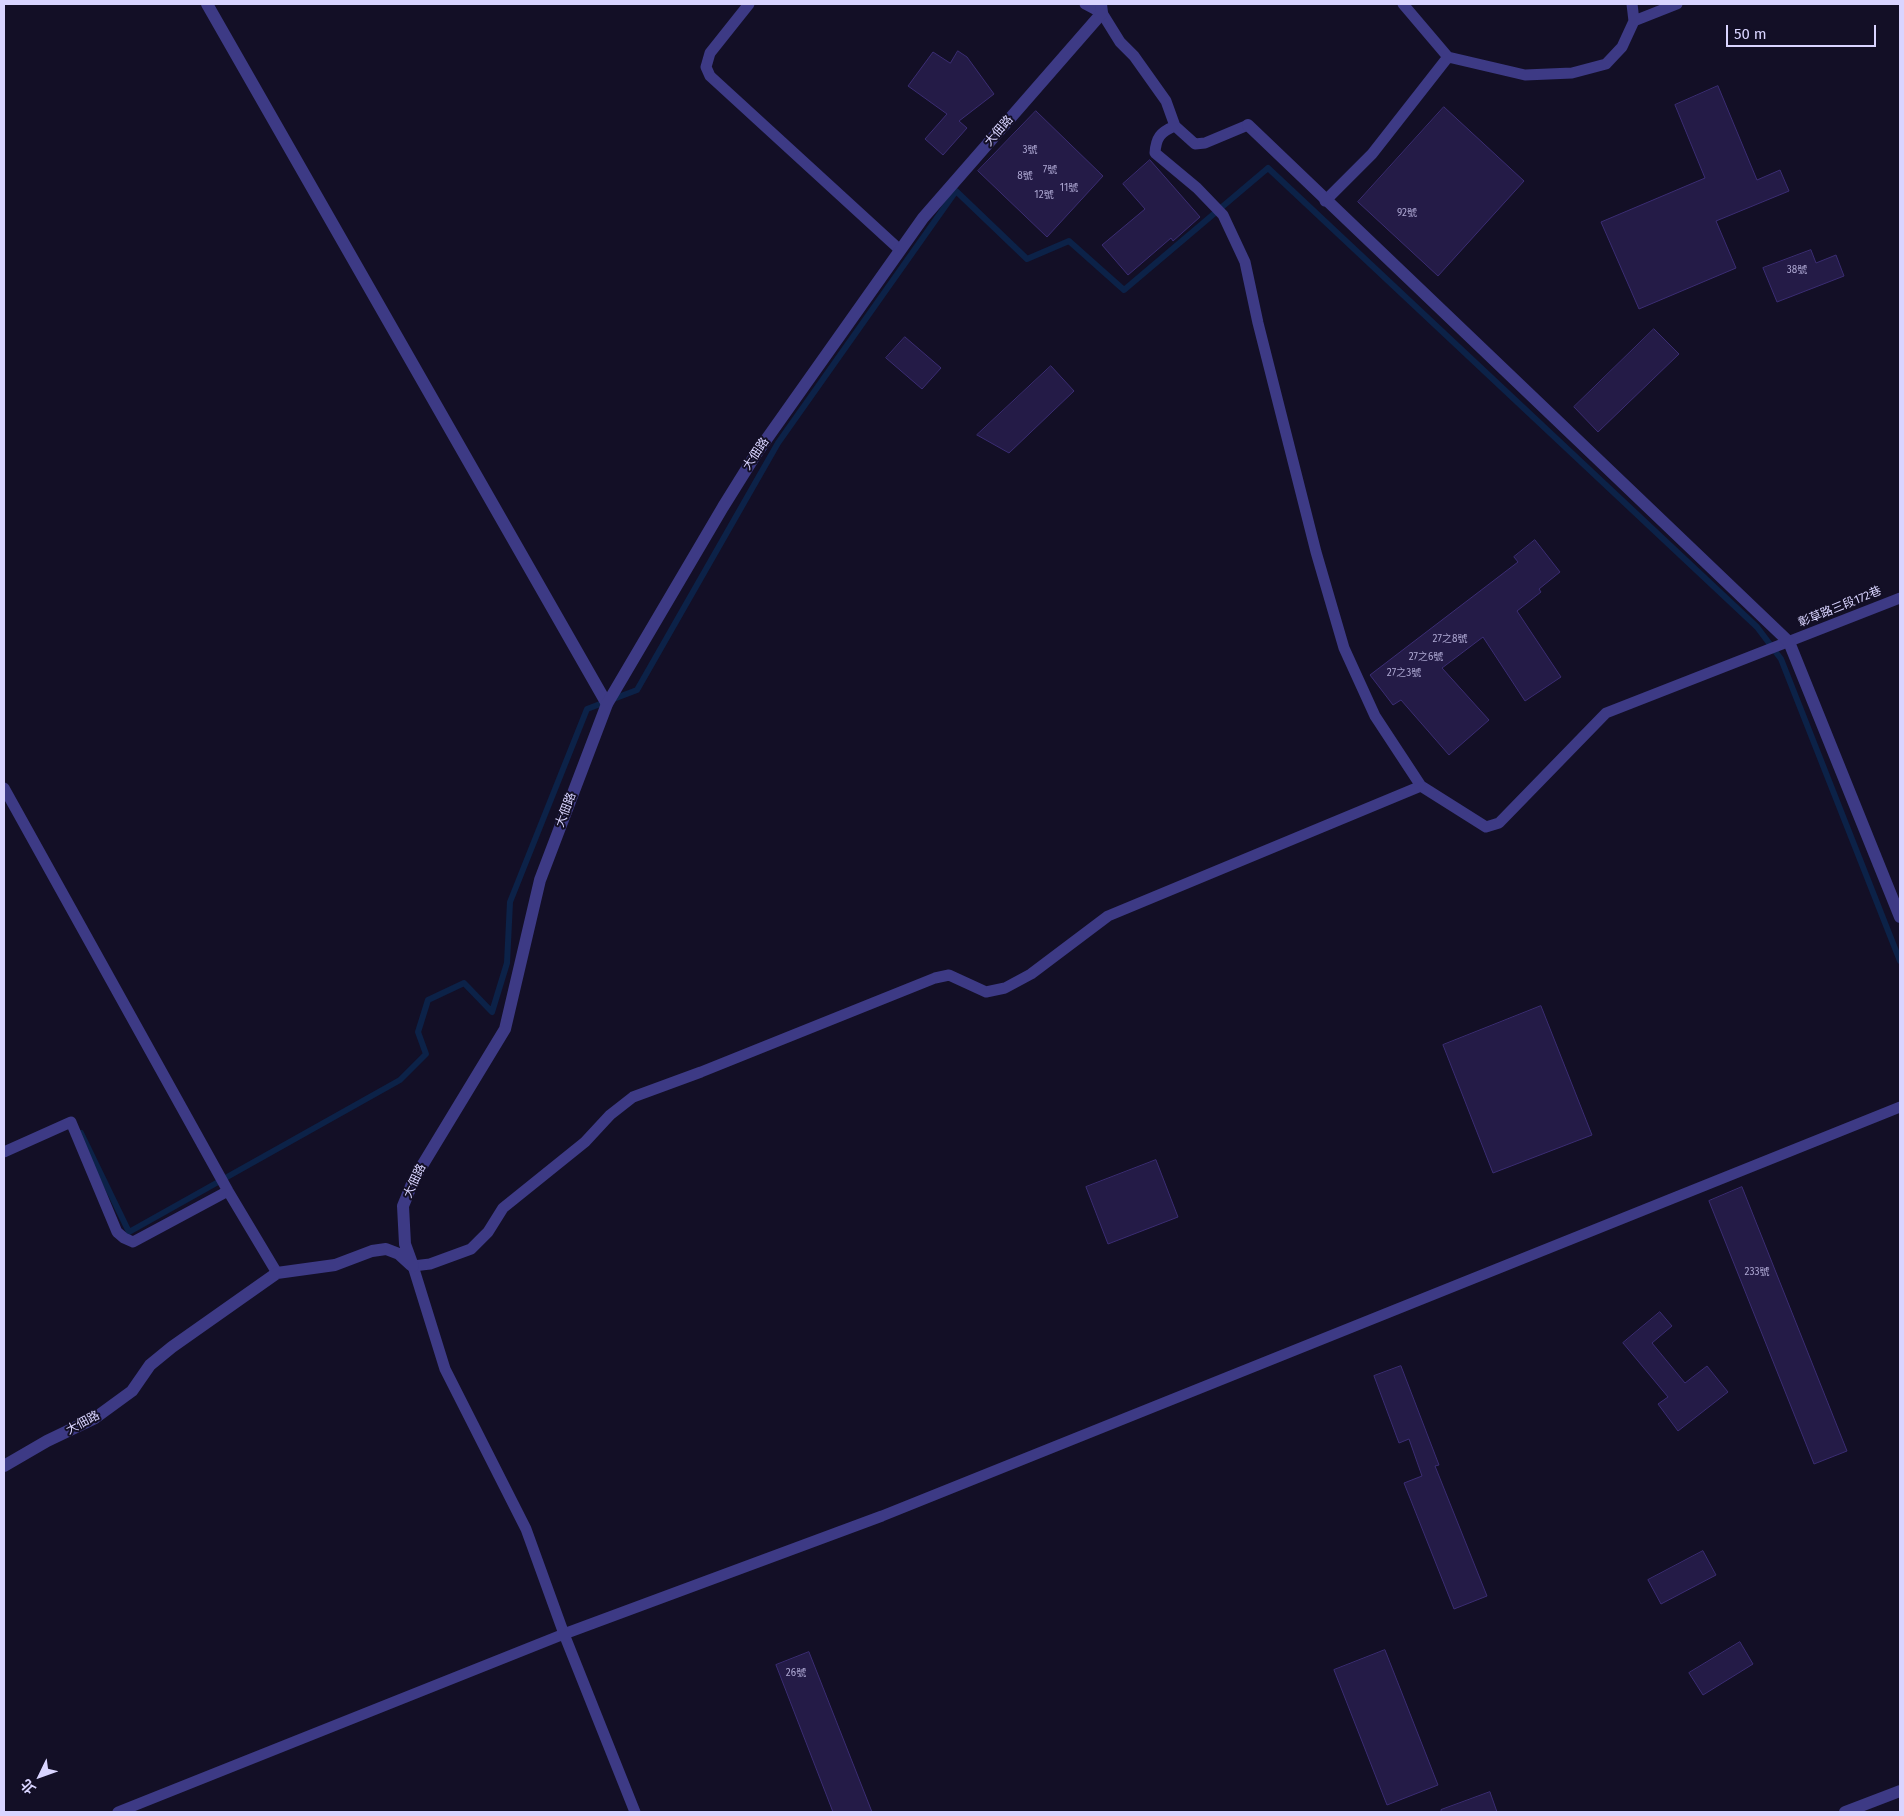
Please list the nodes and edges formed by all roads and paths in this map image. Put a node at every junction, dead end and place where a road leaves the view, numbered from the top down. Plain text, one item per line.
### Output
1 (207, 4) edge
2 (749, 4) edge
3 (1085, 4) edge
4 (1403, 4) edge
5 (1632, 4) edge
6 (1677, 4) edge
7 (1102, 8) edge
8 (1634, 21) junction
9 (1448, 57) junction
10 (1248, 125) joint
11 (1175, 126) junction
12 (1325, 201) junction
13 (900, 250) junction
14 (1900, 598) edge
15 (1789, 642) junction
16 (607, 704) junction
17 (1421, 786) junction
18 (4, 788) edge
19 (1900, 917) edge
20 (1900, 1107) edge
21 (4, 1152) edge
22 (228, 1191) junction
23 (413, 1266) junction
24 (277, 1273) junction
25 (4, 1466) edge
26 (564, 1634) junction
27 (1900, 1791) edge
28 (118, 1812) edge
29 (635, 1812) edge
30 (1846, 1812) edge

1 - 16 street
2 - 13 lane
3 - 7 lane
4 - 9 lane
5 - 8 lane
6 - 8 lane
7 - 11 lane
7 - 13 street, 大佃路
8 - 9 lane
9 - 12 lane
10 - 11 lane
10 - 12 street
11 - 17 lane
12 - 15 street
13 - 16 street, 大佃路
14 - 15 lane, 彰草路三段172巷
15 - 17 lane, 彰草路三段172巷
15 - 19 street
16 - 23 street, 大佃路
17 - 23 lane
18 - 22 lane
20 - 26 lane
21 - 22 lane
22 - 24 lane
23 - 24 street, 大佃路
23 - 26 lane
24 - 25 street, 大佃路
26 - 28 lane
26 - 29 lane
27 - 30 street

